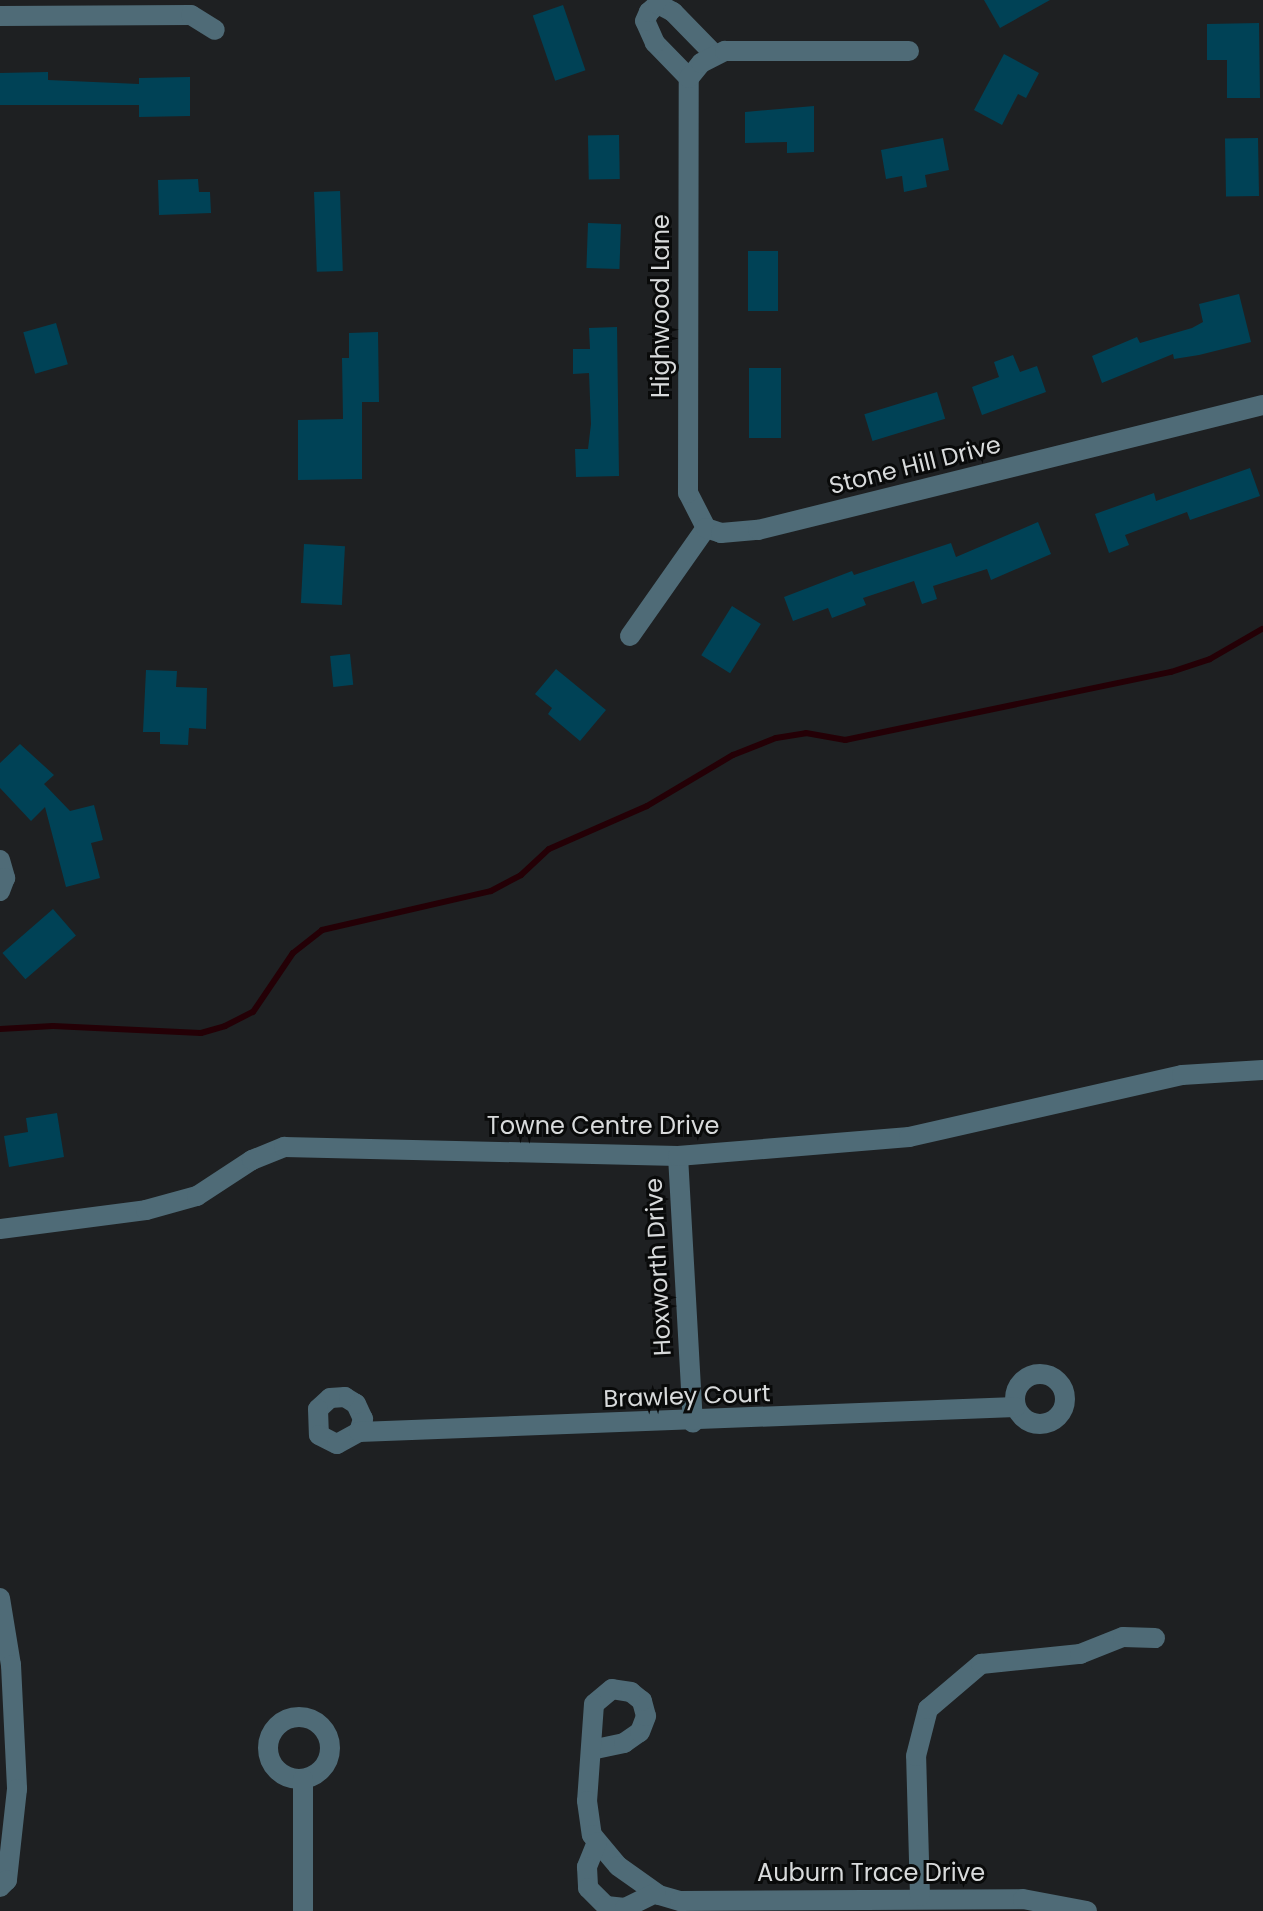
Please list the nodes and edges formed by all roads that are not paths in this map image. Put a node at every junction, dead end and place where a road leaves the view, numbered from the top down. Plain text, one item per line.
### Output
1 (0, 16) edge
2 (215, 30) dead end
3 (909, 51) dead end
4 (1263, 405) edge
5 (706, 528) junction
6 (630, 636) dead end
7 (0, 860) edge
8 (0, 891) edge
9 (1263, 1070) edge
10 (678, 1156) junction
11 (0, 1229) edge
12 (1016, 1407) dead end
13 (693, 1423) junction
14 (359, 1432) dead end
15 (0, 1598) edge
16 (1155, 1638) dead end
17 (591, 1750) dead end
18 (303, 1779) dead end
19 (597, 1842) junction
20 (0, 1887) edge
21 (656, 1893) junction
22 (920, 1896) junction
23 (303, 1911) edge
24 (1087, 1911) edge

1 - 2 street
3 - 5 street, Highwood Lane
4 - 5 street, Stone Hill Drive
5 - 6 street
7 - 8 street
9 - 10 street, Towne Centre Drive
10 - 11 street, Towne Centre Drive
10 - 13 street, Hoxworth Drive
12 - 13 street, Brawley Court
13 - 14 street, Brawley Court
15 - 20 street
16 - 22 street
17 - 19 street
18 - 23 street
19 - 21 street, Auburn Trace Drive
19 - 21 street
21 - 22 street, Auburn Trace Drive
22 - 24 street, Auburn Trace Drive

